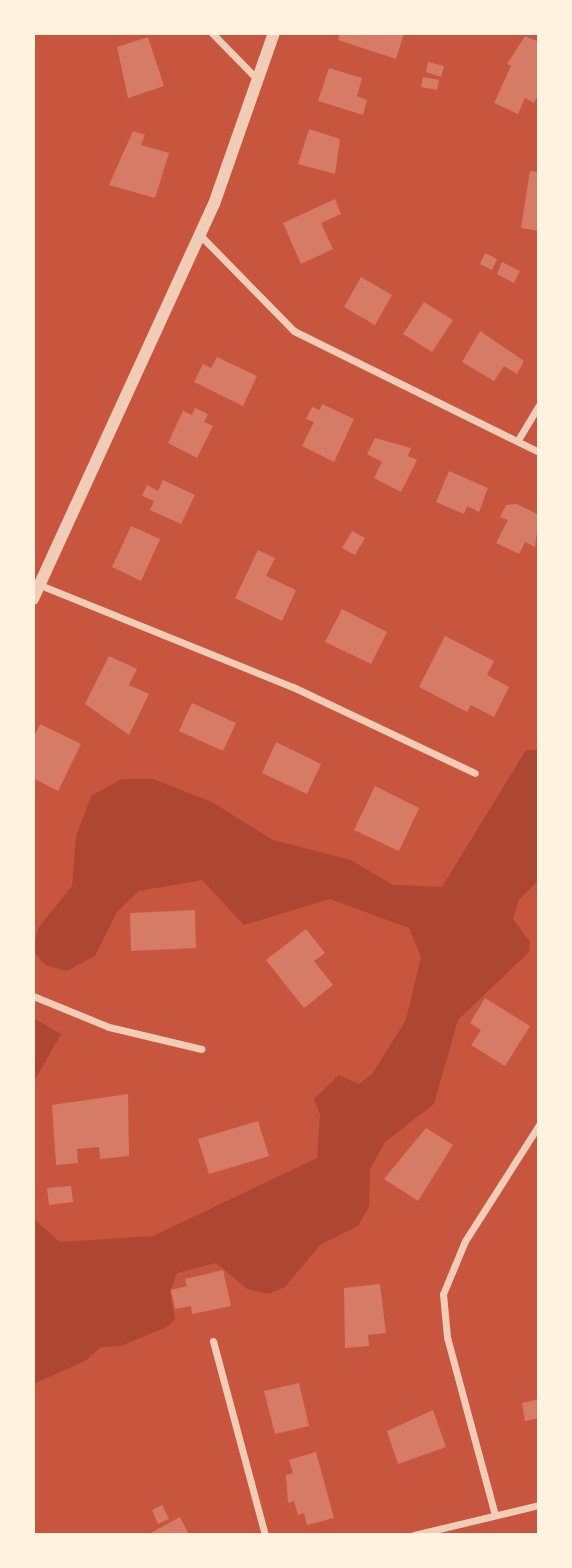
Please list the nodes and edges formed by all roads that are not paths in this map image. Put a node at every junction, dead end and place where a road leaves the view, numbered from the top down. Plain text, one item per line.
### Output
1 (212, 33) edge
2 (274, 33) edge
3 (258, 80) junction
4 (200, 235) junction
5 (539, 405) edge
6 (518, 440) junction
7 (539, 452) edge
8 (40, 585) junction
9 (33, 599) edge
10 (475, 773) dead end
11 (33, 996) edge
12 (201, 1049) dead end
13 (539, 1125) edge
14 (213, 1341) dead end
15 (539, 1505) edge
16 (495, 1515) junction
17 (265, 1535) edge
18 (414, 1535) edge

1 - 3 street
2 - 3 street
3 - 4 street
4 - 6 street
4 - 8 street
5 - 6 street
6 - 7 street
8 - 9 street
8 - 10 street
11 - 12 street
13 - 16 street
14 - 17 street
15 - 16 street
16 - 18 street

